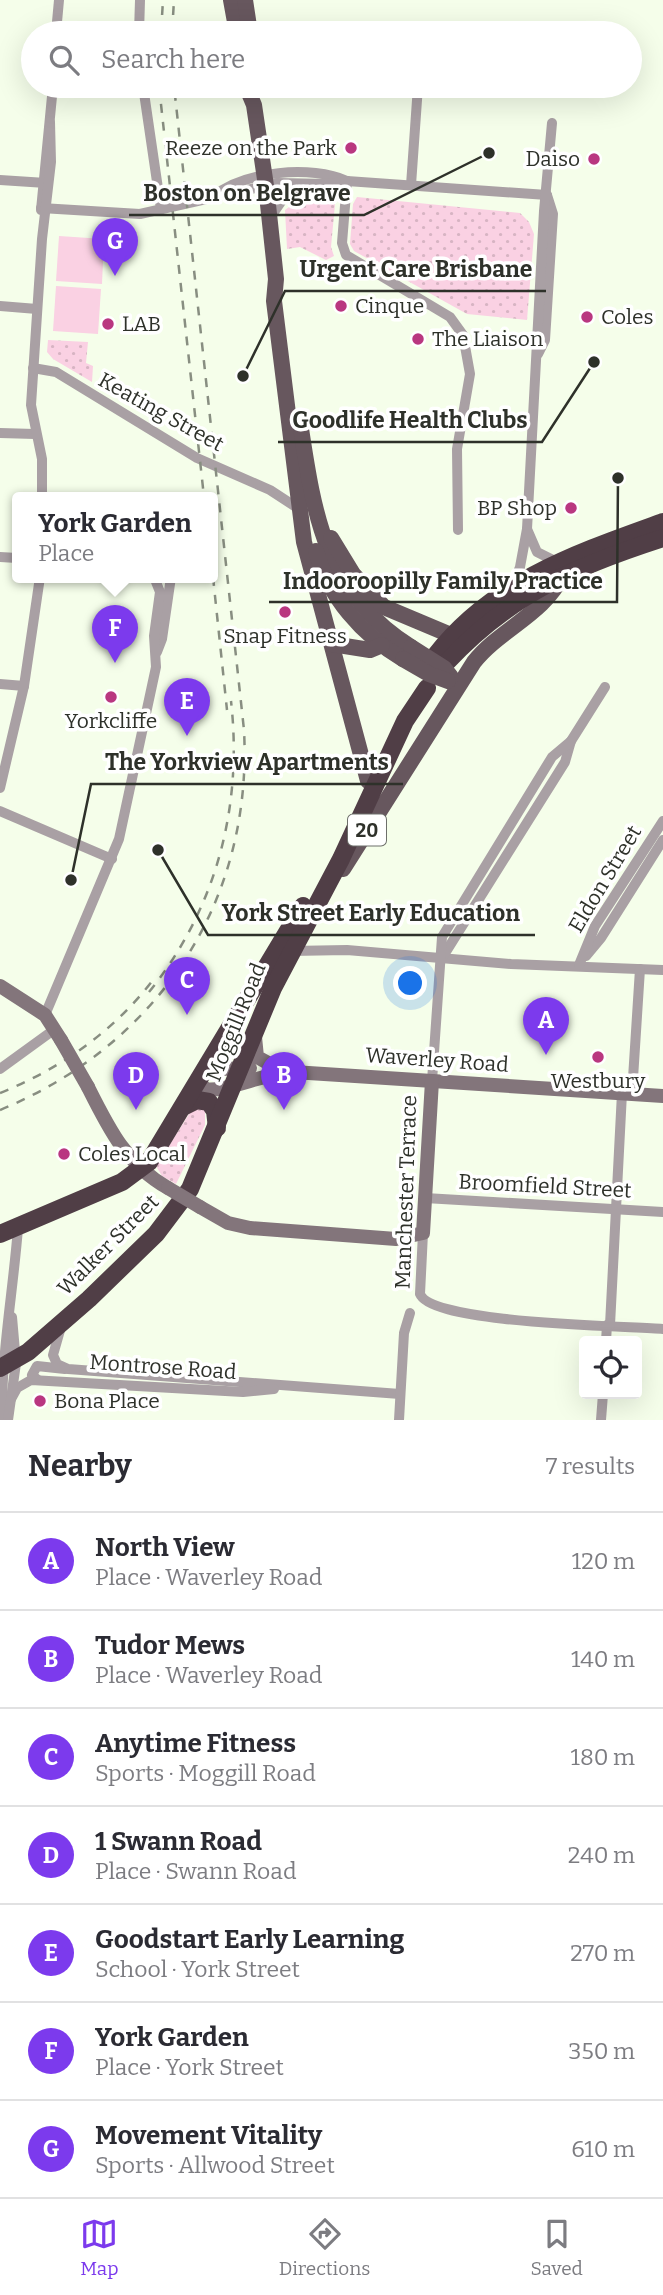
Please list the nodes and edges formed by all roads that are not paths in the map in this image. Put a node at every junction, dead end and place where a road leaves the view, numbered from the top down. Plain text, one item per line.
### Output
1 (59, 0) edge
2 (140, 0) edge
3 (231, 0) edge
4 (245, 0) edge
5 (57, 21) edge
6 (139, 21) edge
7 (235, 21) edge
8 (248, 21) edge
9 (52, 98) edge
10 (146, 98) edge
11 (251, 98) edge
12 (255, 98) edge
13 (417, 98) edge
14 (254, 105) junction
15 (552, 123) dead end
16 (0, 180) edge
17 (265, 181) junction
18 (347, 181) junction
19 (46, 183) junction
20 (323, 184) junction
21 (411, 185) junction
22 (547, 195) junction
23 (44, 208) junction
24 (161, 209) junction
25 (271, 223) junction
26 (276, 279) junction
27 (0, 306) edge
28 (37, 309) junction
29 (33, 368) junction
30 (289, 415) junction
31 (0, 433) edge
32 (35, 434) junction
33 (296, 481) junction
34 (270, 490) junction
35 (42, 492) edge
36 (299, 509) junction
37 (663, 522) edge
38 (319, 527) junction
39 (527, 529) junction
40 (458, 530) dead end
41 (663, 538) edge
42 (560, 568) junction
43 (39, 583) edge
44 (156, 583) edge
45 (169, 583) edge
46 (513, 585) junction
47 (374, 619) junction
48 (453, 636) junction
49 (332, 644) junction
50 (382, 645) junction
51 (157, 653) junction
52 (407, 653) junction
53 (450, 675) junction
54 (0, 684) edge
55 (23, 686) junction
56 (606, 687) dead end
57 (368, 781) junction
58 (0, 788) edge
59 (0, 811) edge
60 (663, 821) edge
61 (663, 840) edge
62 (113, 859) junction
63 (319, 899) junction
64 (291, 951) junction
65 (442, 958) junction
66 (581, 962) junction
67 (640, 969) junction
68 (663, 970) edge
69 (0, 986) edge
70 (45, 1015) junction
71 (255, 1032) junction
72 (58, 1035) junction
73 (277, 1068) junction
74 (0, 1069) edge
75 (293, 1072) junction
76 (238, 1076) junction
77 (202, 1078) junction
78 (432, 1081) junction
79 (627, 1093) junction
80 (663, 1096) edge
81 (185, 1106) junction
82 (218, 1128) junction
83 (140, 1170) junction
84 (425, 1198) junction
85 (616, 1209) junction
86 (663, 1212) edge
87 (18, 1228) junction
88 (423, 1233) junction
89 (0, 1234) edge
90 (410, 1313) dead end
91 (62, 1324) junction
92 (609, 1325) junction
93 (663, 1329) edge
94 (607, 1336) edge
95 (7, 1364) edge
96 (72, 1370) junction
97 (38, 1380) junction
98 (285, 1387) junction
99 (400, 1394) junction
100 (11, 1399) junction
101 (603, 1399) edge
102 (2, 1420) edge
103 (8, 1420) edge
104 (399, 1420) edge
105 (601, 1420) edge

1 - 5 street
2 - 6 street
3 - 7 main road
4 - 8 main road
9 - 19 street
10 - 24 street
11 - 14 main road
12 - 14 main road
13 - 21 street
14 - 17 main road
15 - 22 street
16 - 19 street
17 - 18 street
17 - 20 street
17 - 24 street
17 - 25 main road
18 - 20 street
18 - 21 street
18 - 40 street
19 - 23 street
20 - 25 street
21 - 22 street
22 - 39 street
23 - 24 street
23 - 28 street
25 - 26 main road
26 - 30 main road
26 - 38 main road
27 - 28 street
28 - 29 street
29 - 32 street
29 - 34 street, Keating Street
30 - 33 main road
30 - 50 main road
31 - 32 street
32 - 35 street
33 - 34 street
33 - 36 main road
34 - 36 street, Keating Street
36 - 49 main road
37 - 42 highway, Moggill Road
38 - 47 main road
38 - 48 main road
39 - 42 street
39 - 46 street
41 - 42 highway, Moggill Road
42 - 46 highway, Moggill Road
42 - 53 highway, Moggill Road
43 - 55 street
44 - 51 street
45 - 51 street
46 - 48 highway, Moggill Road
47 - 50 main road
47 - 52 main road
48 - 53 highway, Moggill Road
49 - 50 main road
49 - 57 main road
50 - 52 main road
51 - 62 street
52 - 53 main road, bridge
53 - 63 main road, Moggill Road / 20
54 - 55 street
55 - 58 street
56 - 65 street, Manchester Terrace
57 - 63 highway, Moggill Road
57 - 77 highway, Moggill Road / 20
59 - 62 street
60 - 66 street, Eldon Street
61 - 66 street, Eldon Street
62 - 70 street
63 - 64 highway, Moggill Road / 20
64 - 65 street
64 - 71 highway, Moggill Road / 20
65 - 66 street
65 - 78 street, Manchester Terrace
66 - 67 street
67 - 68 street
67 - 79 street
69 - 70 street
70 - 72 street
71 - 73 street
71 - 76 highway, Moggill Road / 20
72 - 74 street
72 - 83 street, bridge
73 - 75 street, Waverley Road
73 - 76 street, Waverley Road
75 - 76 street, Waverley Road
75 - 78 street, Waverley Road
76 - 77 street, Waverley Road
76 - 82 highway, Moggill Road / 20
77 - 81 highway, Moggill Road / 20
78 - 79 street, Waverley Road
78 - 84 street, Manchester Terrace
79 - 80 street, Waverley Road
79 - 85 street
81 - 82 highway
81 - 83 highway, Moggill Road / 20
82 - 91 highway, Walker Street / 20
83 - 87 highway, Moggill Road / 20
83 - 88 street, bridge
84 - 85 street, Broomfield Street
84 - 88 street, Manchester Terrace
85 - 86 street, Broomfield Street
85 - 92 street
87 - 89 highway, Moggill Road / 20
87 - 95 street
88 - 92 street, Manchester Terrace
90 - 99 street
91 - 95 highway, Walker Street / 20
91 - 96 street, Montrose Road
92 - 93 street
92 - 94 street
95 - 100 street
95 - 102 street
96 - 97 street, Montrose Road
96 - 98 street, Montrose Road
97 - 98 street, Montrose Road
97 - 100 street, Montrose Road
98 - 99 street, Montrose Road
99 - 104 street
100 - 103 street
101 - 105 street

